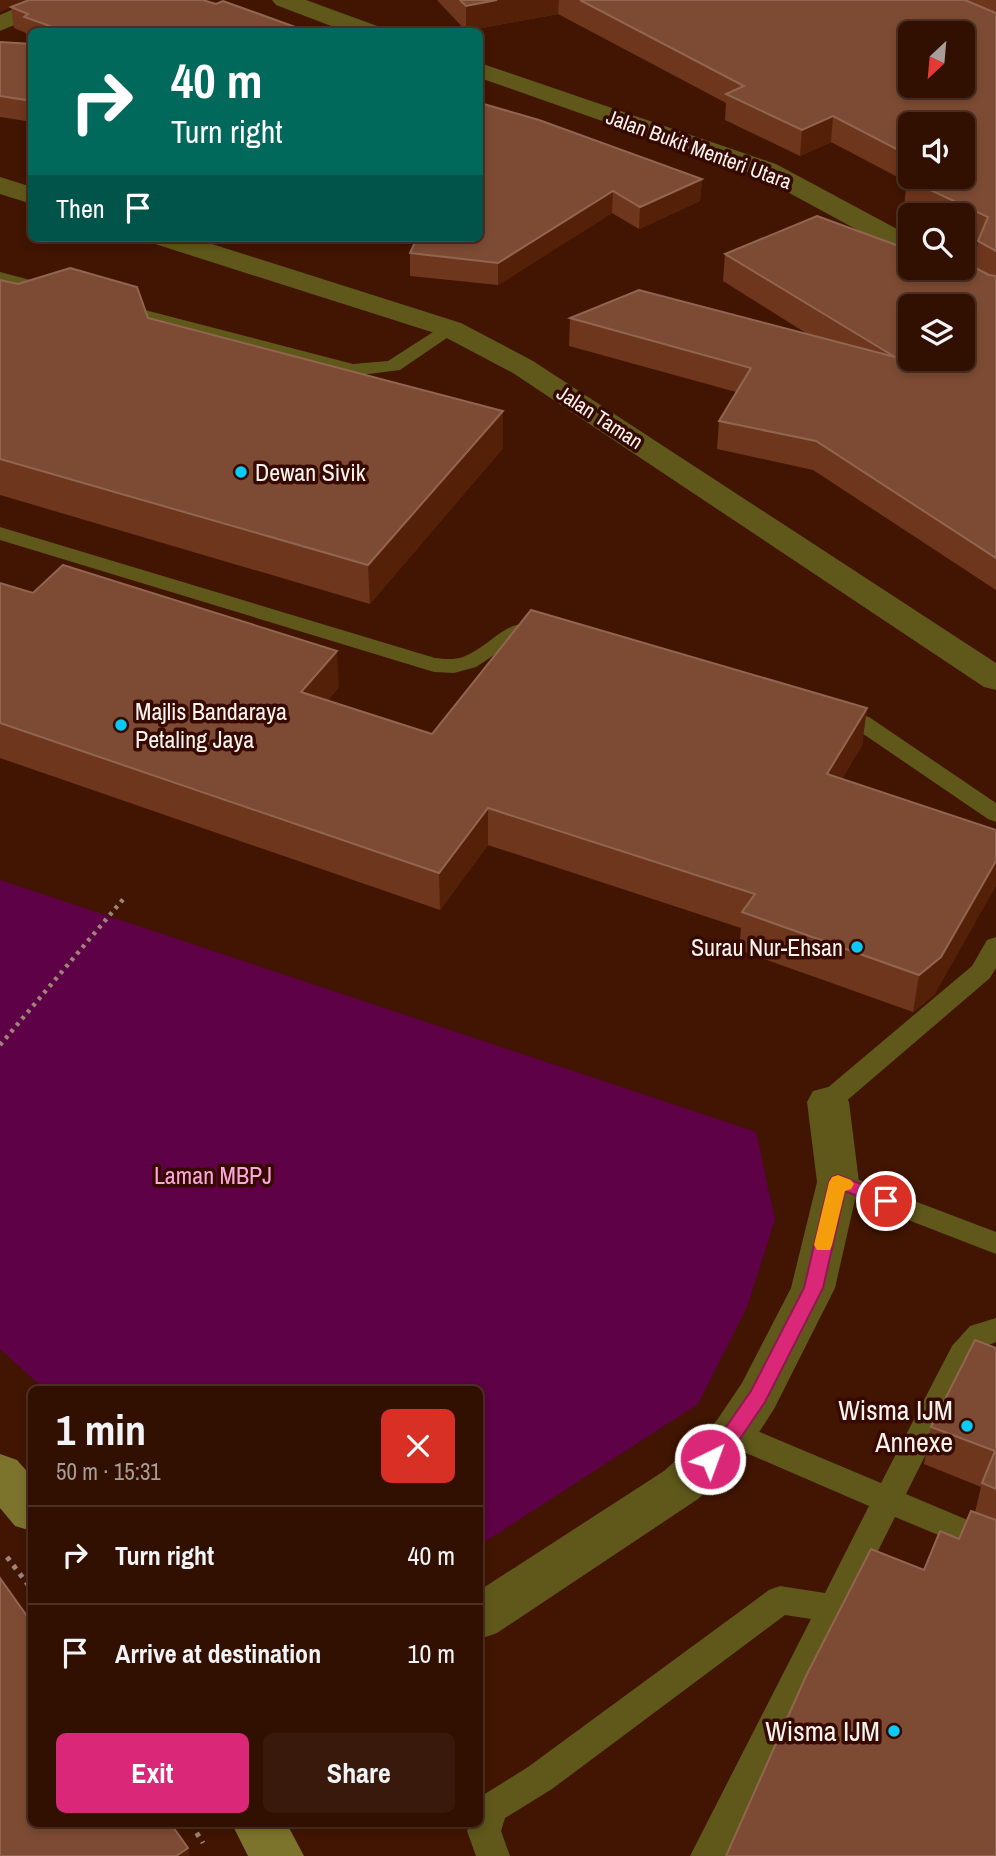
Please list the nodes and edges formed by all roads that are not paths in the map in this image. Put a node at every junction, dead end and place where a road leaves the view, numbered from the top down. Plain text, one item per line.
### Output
1 (54, 0) edge
2 (284, 0) edge
3 (0, 24) edge
4 (360, 28) edge
5 (483, 71) edge
6 (0, 186) edge
7 (28, 195) edge
8 (898, 241) edge
9 (178, 242) edge
10 (0, 277) edge
11 (451, 329) junction
12 (0, 533) edge
13 (560, 635) edge
14 (996, 678) edge
15 (813, 708) edge
16 (996, 814) edge
17 (996, 946) edge
18 (828, 1102) joint
19 (838, 1182) junction
20 (996, 1243) edge
21 (996, 1330) edge
22 (733, 1434) junction
23 (0, 1474) edge
24 (889, 1501) junction
25 (28, 1506) edge
26 (996, 1546) edge
27 (832, 1608) junction
28 (483, 1615) edge
29 (260, 1827) edge
30 (277, 1856) edge
31 (493, 1856) edge
32 (707, 1856) edge

1 - 3 street
2 - 4 street
5 - 8 street, Jalan Bukit Menteri Utara
6 - 7 street
9 - 11 street, Jalan Taman
10 - 11 lane
11 - 14 street, Jalan Taman
12 - 13 lane
15 - 16 lane
17 - 18 lane
18 - 19 street
19 - 20 lane
19 - 22 street
21 - 24 lane
22 - 24 lane
22 - 28 street
23 - 25 main road
24 - 26 lane
24 - 27 lane
27 - 31 lane
27 - 32 lane
29 - 30 main road

